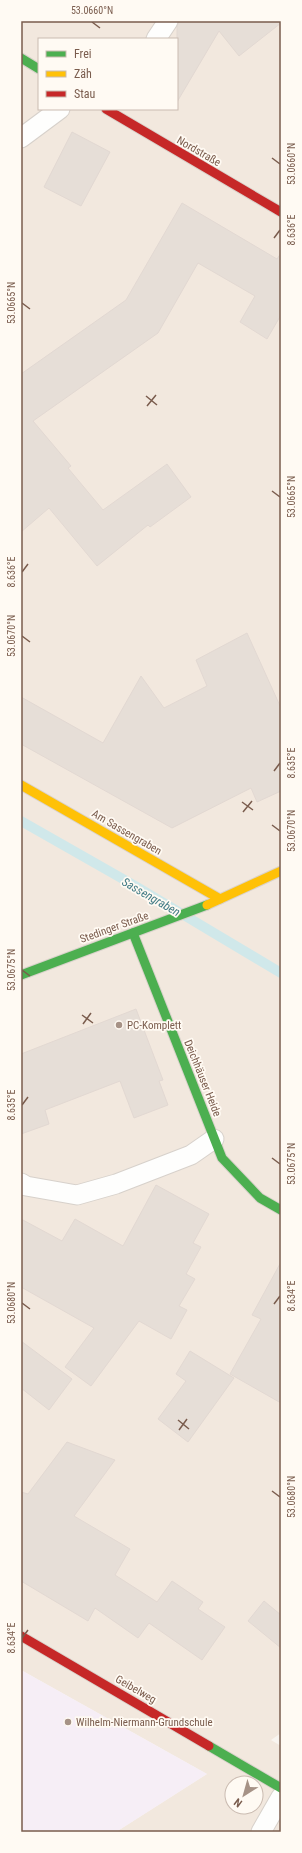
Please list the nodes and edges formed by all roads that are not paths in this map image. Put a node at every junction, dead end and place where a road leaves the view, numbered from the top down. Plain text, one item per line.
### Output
1 (168, 21) edge
2 (157, 38) edge
3 (21, 58) edge
4 (38, 67) edge
5 (59, 110) edge
6 (108, 110) edge
7 (21, 138) edge
8 (281, 212) edge
9 (21, 785) edge
10 (281, 871) edge
11 (220, 899) junction
12 (133, 933) junction
13 (21, 975) edge
14 (214, 1139) junction
15 (21, 1183) edge
16 (281, 1210) edge
17 (21, 1636) edge
18 (281, 1788) edge
19 (281, 1798) edge
20 (261, 1832) edge

1 - 2 lane
3 - 4 street
5 - 7 lane
6 - 8 street, Nordstraße
9 - 11 street, Am Sassengraben
10 - 11 street, Stedinger Straße
11 - 12 street, Stedinger Straße
12 - 13 street, Stedinger Straße
12 - 14 street, Deichhäuser Heide
14 - 15 lane
14 - 16 street, Deichhäuser Heide
17 - 18 street, Geibelweg
19 - 20 lane

